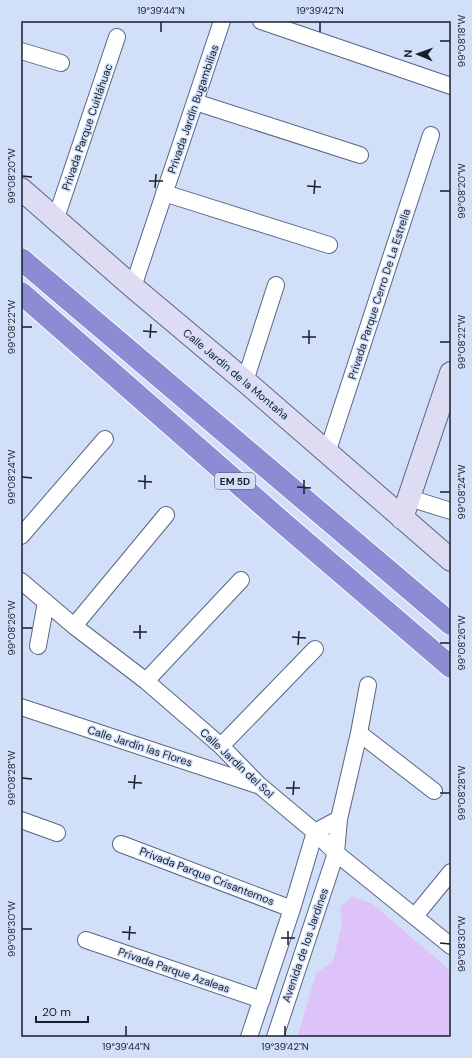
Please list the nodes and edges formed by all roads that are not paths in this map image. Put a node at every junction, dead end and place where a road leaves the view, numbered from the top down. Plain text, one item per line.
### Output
1 (222, 21) edge
2 (261, 21) edge
3 (117, 37) dead end
4 (21, 51) edge
5 (61, 63) dead end
6 (451, 86) edge
7 (195, 102) junction
8 (431, 135) dead end
9 (360, 155) dead end
10 (21, 189) edge
11 (164, 193) junction
12 (56, 218) junction
13 (329, 245) dead end
14 (21, 259) edge
15 (276, 285) dead end
16 (133, 287) junction
17 (21, 293) edge
18 (451, 373) edge
19 (244, 381) junction
20 (445, 408) edge
21 (105, 439) dead end
22 (327, 453) junction
23 (409, 498) junction
24 (451, 511) edge
25 (166, 515) dead end
26 (402, 518) junction
27 (21, 536) edge
28 (451, 560) edge
29 (241, 580) dead end
30 (21, 581) edge
31 (46, 602) junction
32 (451, 624) edge
33 (74, 626) junction
34 (38, 646) dead end
35 (315, 648) dead end
36 (451, 667) edge
37 (146, 681) junction
38 (368, 684) dead end
39 (21, 707) edge
40 (360, 733) junction
41 (221, 746) junction
42 (259, 785) junction
43 (434, 791) dead end
44 (339, 819) junction
45 (21, 820) edge
46 (315, 832) junction
47 (57, 833) dead end
48 (121, 844) dead end
49 (336, 853) junction
50 (451, 872) edge
51 (292, 909) junction
52 (415, 916) junction
53 (86, 940) dead end
54 (451, 946) edge
55 (262, 1000) junction
56 (249, 1037) edge
57 (274, 1037) edge

1 - 7 street, Privada Jardín Bugambilias
2 - 6 street
3 - 12 street, Privada Parque Cuitláhuac
4 - 5 street
7 - 9 street
7 - 11 street, Privada Jardín Bugambilias
8 - 22 street, Privada Parque Cerro De La Estrella
10 - 12 street, Calle Jardín de la Montaña
11 - 13 street
11 - 16 street, Privada Jardín Bugambilias
12 - 16 street, Calle Jardín de la Montaña
14 - 32 highway, EM 5D
15 - 19 street
16 - 19 street, Calle Jardín de la Montaña
17 - 36 highway, EM 5D
18 - 20 street
19 - 22 street, Calle Jardín de la Montaña
20 - 23 street
21 - 27 street
22 - 26 street, Calle Jardín de la Montaña
23 - 24 street
23 - 26 street
25 - 33 street
26 - 28 street, Calle Jardín de la Montaña
29 - 37 street
30 - 31 street, Calle Jardín del Sol
31 - 33 street, Calle Jardín del Sol
31 - 34 street
33 - 37 street, Calle Jardín del Sol
35 - 41 street
37 - 41 street, Calle Jardín del Sol
38 - 40 street, Avenida de los Jardines
39 - 42 street, Calle Jardín las Flores
40 - 43 street
40 - 44 street, Avenida de los Jardines
41 - 42 street, Calle Jardín del Sol
42 - 46 street, Calle Jardín del Sol
44 - 46 street
44 - 49 street, Avenida de los Jardines
45 - 47 street
46 - 49 street, Calle Jardín del Sol
46 - 51 street, Avenida de los Jardines
48 - 51 street, Privada Parque Crisantemos
49 - 52 street, Calle Jardín del Sol
49 - 57 street, Avenida de los Jardines
50 - 52 street
51 - 55 street, Avenida de los Jardines
52 - 54 street, Calle Jardín del Sol
53 - 55 street, Privada Parque Azaleas
55 - 56 street, Avenida de los Jardines

